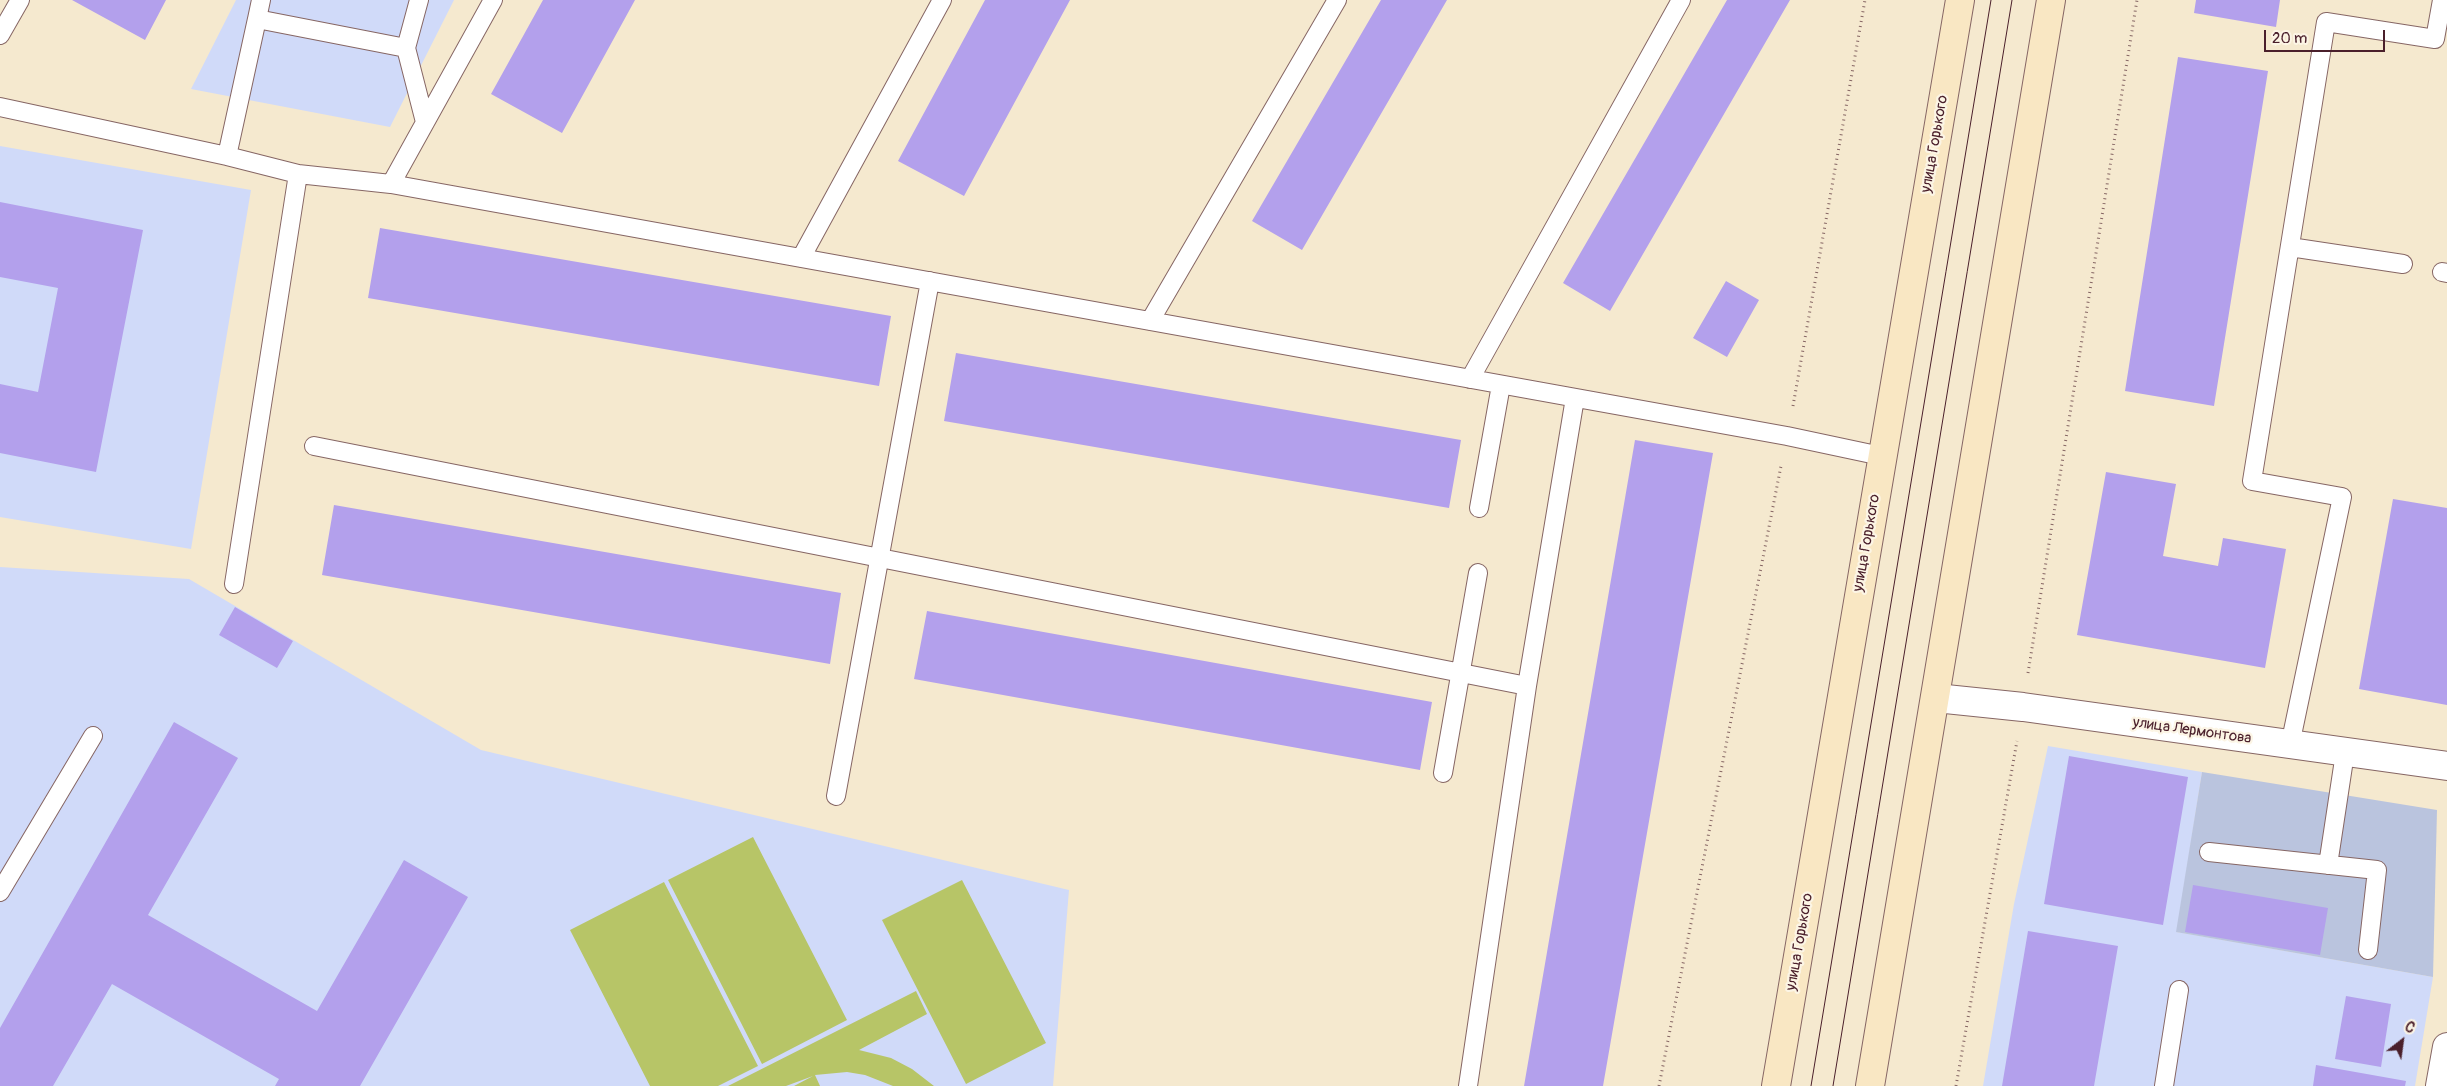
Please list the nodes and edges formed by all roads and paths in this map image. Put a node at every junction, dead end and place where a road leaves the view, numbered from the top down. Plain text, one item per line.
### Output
1 (20, 0) edge
2 (261, 0) edge
3 (419, 0) edge
4 (493, 0) edge
5 (942, 0) edge
6 (1337, 0) edge
7 (1681, 0) edge
8 (1865, 0) edge
9 (1960, 0) edge
10 (2051, 0) edge
11 (2138, 0) edge
12 (2442, 0) edge
13 (257, 19) junction
14 (0, 35) edge
15 (406, 48) junction
16 (0, 107) edge
17 (425, 122) junction
18 (227, 156) junction
19 (298, 174) junction
20 (391, 184) junction
21 (2290, 247) junction
22 (801, 258) junction
23 (2403, 264) dead end
24 (930, 281) junction
25 (1150, 321) junction
26 (1470, 379) junction
27 (1502, 384) junction
28 (1575, 398) junction
29 (1787, 436) junction
30 (314, 446) dead end
31 (1881, 456) junction
32 (1479, 508) dead end
33 (880, 557) junction
34 (1478, 573) dead end
35 (234, 584) dead end
36 (1461, 672) junction
37 (1527, 686) junction
38 (1936, 698) junction
39 (2023, 707) junction
40 (93, 736) dead end
41 (2290, 745) junction
42 (2344, 752) junction
43 (2447, 766) edge
44 (1443, 773) dead end
45 (836, 796) dead end
46 (2209, 852) dead end
47 (2328, 865) junction
48 (0, 892) edge
49 (2368, 950) dead end
50 (2179, 990) dead end
51 (2447, 1047) edge
52 (1468, 1086) edge
53 (1659, 1086) edge
54 (1776, 1086) edge
55 (1870, 1086) edge
56 (1956, 1086) edge
57 (2164, 1086) edge
58 (2440, 1086) edge

1 - 14 lane
2 - 13 lane
3 - 15 lane
4 - 17 lane
5 - 22 lane
6 - 25 lane
7 - 26 lane
8 - 29 path
9 - 31 main road, улица Горького
10 - 38 main road
11 - 39 path
12 - 21 lane
13 - 15 lane
13 - 18 lane
15 - 17 lane
16 - 18 lane
17 - 20 lane
18 - 19 lane
19 - 20 lane
19 - 35 lane
20 - 22 lane
21 - 23 lane
21 - 41 lane
22 - 24 lane
24 - 25 lane
24 - 33 lane
25 - 26 lane
26 - 27 lane
27 - 28 lane
27 - 32 lane
28 - 29 lane
28 - 37 lane
29 - 31 lane
29 - 53 path
30 - 33 lane
31 - 54 main road, улица Горького
33 - 36 lane
33 - 45 lane
34 - 36 lane
36 - 37 lane
36 - 44 lane
37 - 52 lane
38 - 39 street, улица Лермонтова
38 - 55 main road
39 - 41 street, улица Лермонтова
39 - 56 path
40 - 48 lane
41 - 42 street, улица Лермонтова
42 - 43 street, улица Лермонтова
42 - 47 lane
46 - 47 lane
47 - 49 lane
50 - 57 lane
51 - 58 street

